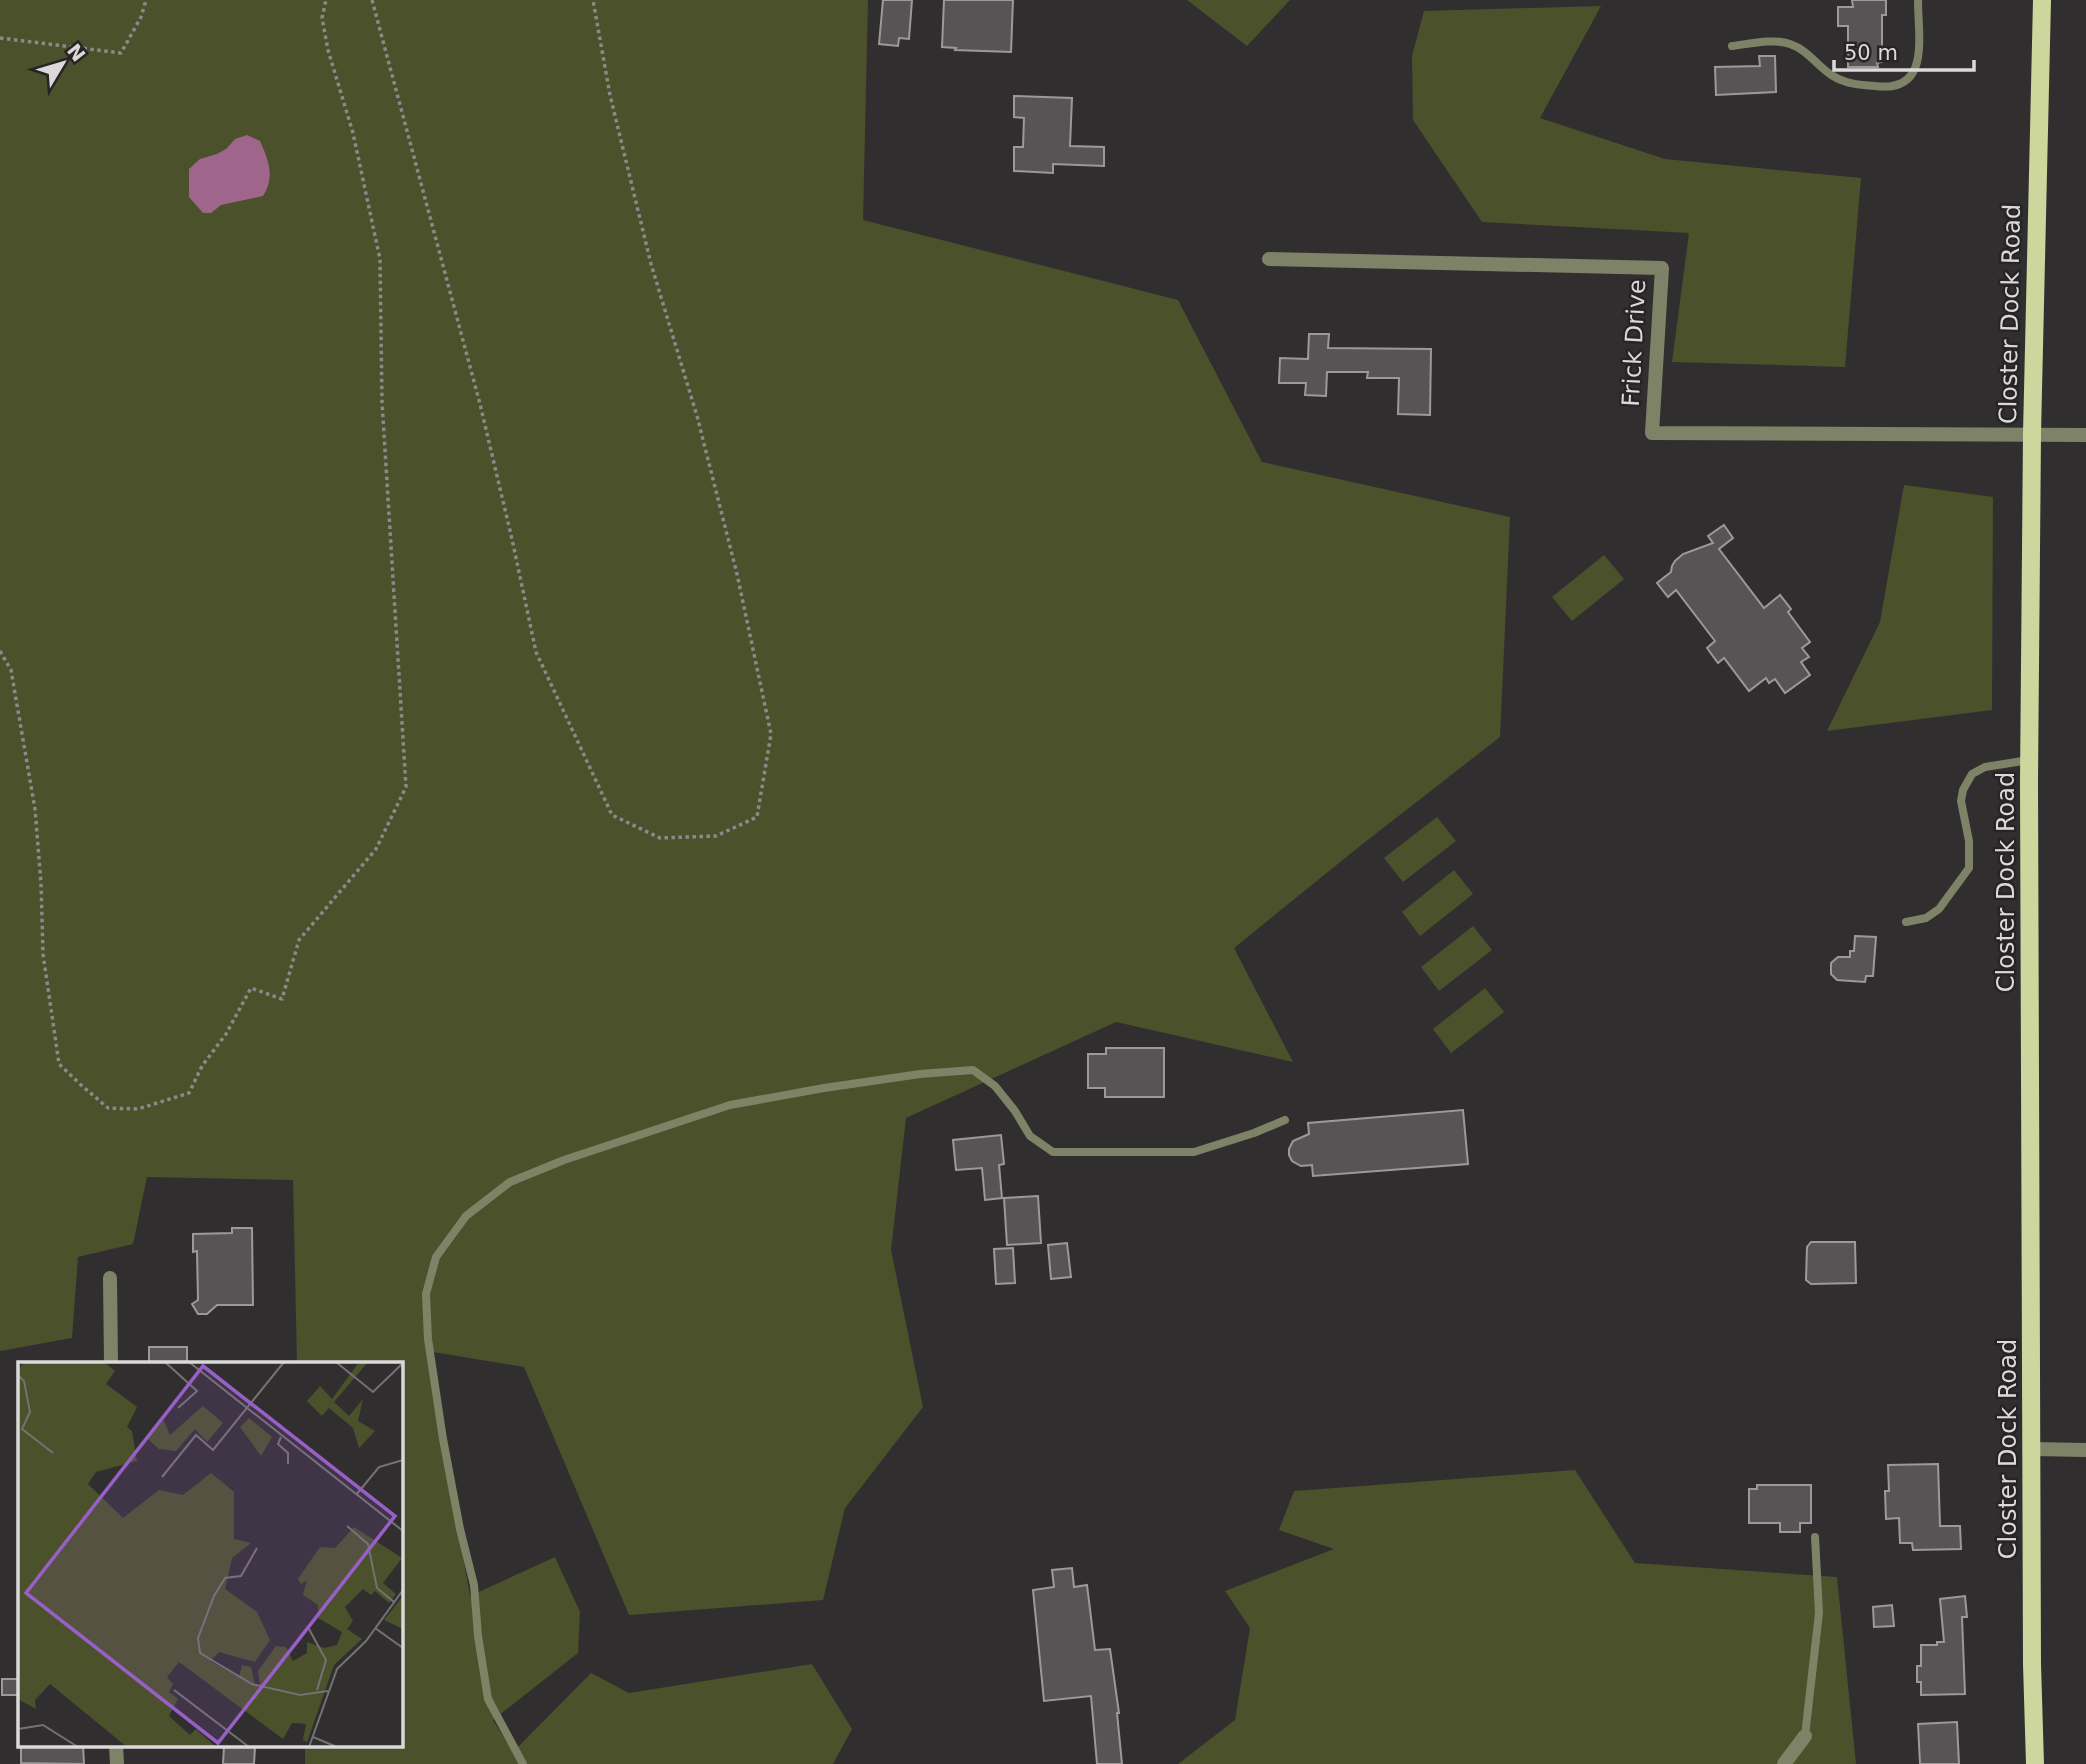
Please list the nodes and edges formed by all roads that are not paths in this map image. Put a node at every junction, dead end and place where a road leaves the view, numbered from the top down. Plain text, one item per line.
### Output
1 (1918, 0) edge
2 (2042, 0) edge
3 (1732, 46) dead end
4 (1269, 259) dead end
5 (2032, 433) junction
6 (2086, 435) edge
7 (2029, 760) junction
8 (1906, 922) dead end
9 (1285, 1120) dead end
10 (110, 1278) dead end
11 (111, 1362) edge
12 (2032, 1449) junction
13 (2086, 1450) edge
14 (1815, 1537) dead end
15 (1805, 1737) joint
16 (116, 1746) edge
17 (117, 1764) edge
18 (523, 1764) edge
19 (1784, 1764) edge
20 (2035, 1764) edge

1 - 3 lane
2 - 5 main road, Closter Dock Road
4 - 5 street, Frick Drive
5 - 6 street
5 - 7 main road, Closter Dock Road
7 - 8 lane
7 - 12 main road, Closter Dock Road
9 - 18 lane
10 - 11 street
12 - 13 street
12 - 20 main road, Closter Dock Road
14 - 15 lane
15 - 19 street
16 - 17 street

